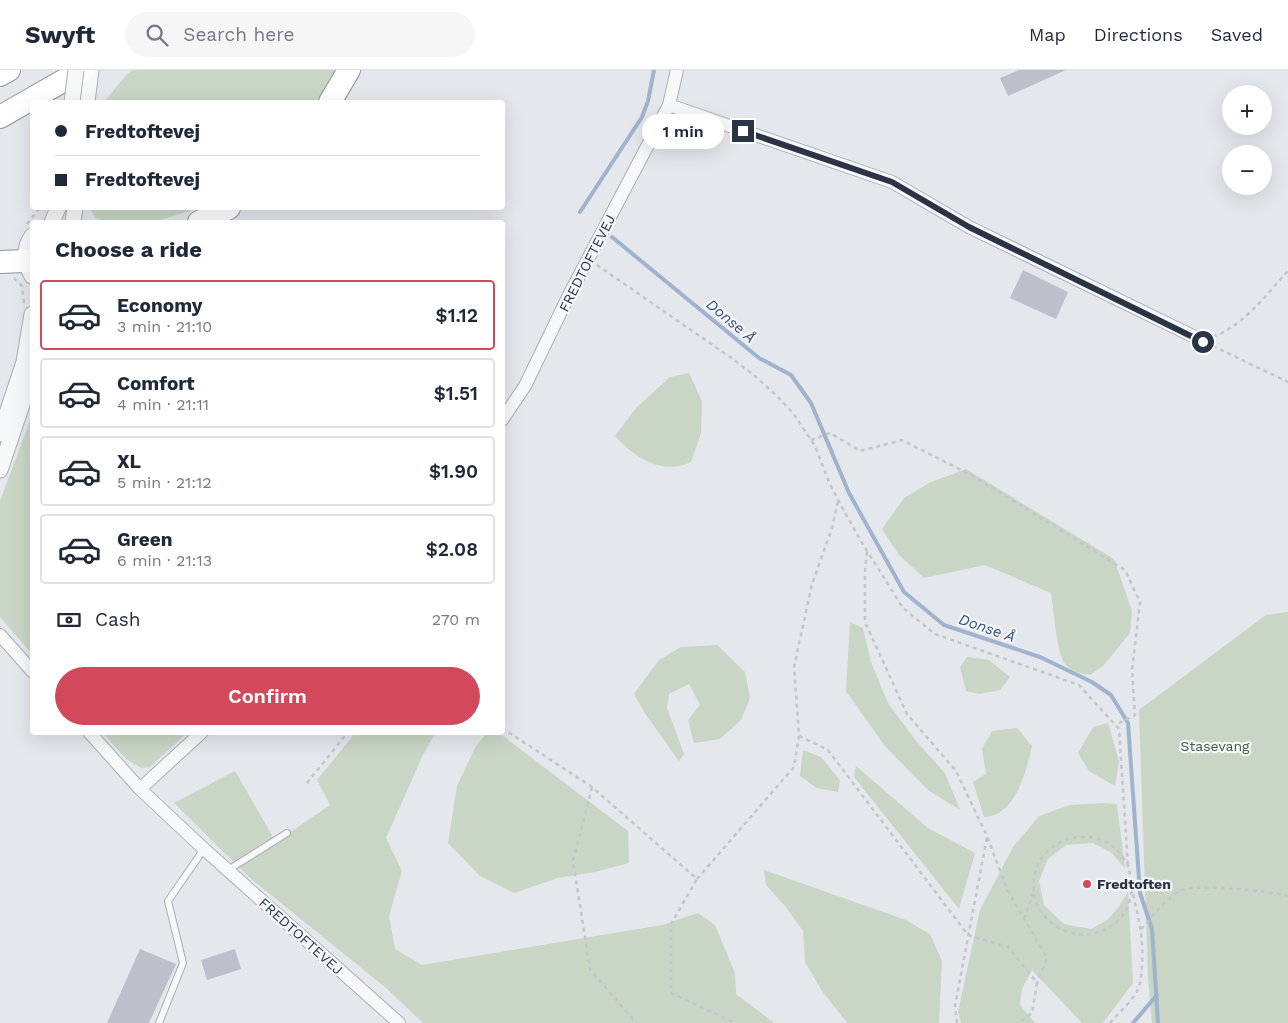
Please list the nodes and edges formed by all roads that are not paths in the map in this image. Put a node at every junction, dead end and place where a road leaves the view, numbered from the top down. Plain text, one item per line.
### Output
1 (9, 70) edge
2 (76, 70) edge
3 (82, 70) edge
4 (91, 70) edge
5 (348, 70) edge
6 (678, 70) edge
7 (0, 75) edge
8 (72, 100) edge
9 (87, 100) edge
10 (331, 100) edge
11 (669, 105) junction
12 (0, 117) edge
13 (225, 210) edge
14 (203, 220) edge
15 (30, 239) edge
16 (0, 262) edge
17 (29, 269) edge
18 (30, 326) edge
19 (1203, 342) road end
20 (30, 381) edge
21 (505, 416) edge
22 (0, 434) edge
23 (0, 470) edge
24 (0, 635) edge
25 (30, 668) edge
26 (92, 735) edge
27 (199, 735) edge
28 (140, 789) junction
29 (288, 834) dead end
30 (204, 849) junction
31 (228, 870) junction
32 (159, 1023) edge
33 (398, 1023) edge

1 - 7 highway
2 - 8 street, bridge
3 - 12 highway
4 - 9 street
5 - 10 highway
6 - 11 street, FREDTOFTEVEJ
11 - 19 street
11 - 21 street, FREDTOFTEVEJ
13 - 14 highway
15 - 17 street
16 - 17 highway
18 - 22 street
20 - 23 street
24 - 25 street
26 - 28 street, FREDTOFTEVEJ
27 - 28 street
28 - 30 street, FREDTOFTEVEJ
29 - 31 lane
30 - 31 street, FREDTOFTEVEJ
30 - 32 lane
31 - 33 street, FREDTOFTEVEJ

